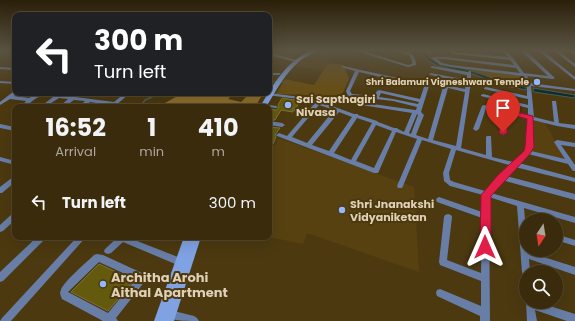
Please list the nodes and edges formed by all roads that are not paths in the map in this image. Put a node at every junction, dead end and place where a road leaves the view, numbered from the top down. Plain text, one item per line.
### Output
1 (290, 65) edge
2 (291, 65) edge
3 (446, 65) edge
4 (502, 65) edge
5 (539, 65) edge
6 (558, 65) edge
7 (343, 67) dead end
8 (432, 67) dead end
9 (518, 67) joint
10 (0, 68) edge
11 (12, 68) edge
12 (358, 70) junction
13 (272, 74) edge
14 (280, 74) junction
15 (431, 74) dead end
16 (524, 75) junction
17 (553, 78) junction
18 (575, 78) edge
19 (469, 82) junction
20 (1, 83) edge
21 (12, 83) edge
22 (430, 83) dead end
23 (446, 86) junction
24 (272, 87) edge
25 (272, 88) edge
26 (486, 88) dead end
27 (564, 88) junction
28 (529, 90) junction
29 (575, 90) edge
30 (468, 91) junction
31 (272, 93) edge
32 (12, 95) edge
33 (483, 95) dead end
34 (37, 96) edge
35 (58, 96) joint
36 (124, 96) edge
37 (9, 97) junction
38 (73, 98) junction
39 (30, 100) junction
40 (338, 100) dead end
41 (88, 101) junction
42 (319, 102) junction
43 (554, 102) dead end
44 (421, 103) junction
45 (0, 104) edge
46 (26, 104) edge
47 (46, 104) edge
48 (65, 104) edge
49 (84, 104) edge
50 (107, 104) edge
51 (114, 104) edge
52 (272, 107) edge
53 (276, 107) dead end
54 (530, 107) junction
55 (338, 109) junction
56 (296, 110) dead end
57 (506, 111) junction
58 (416, 112) junction
59 (309, 113) junction
60 (356, 116) junction
61 (530, 117) junction
62 (375, 122) junction
63 (272, 123) edge
64 (558, 124) junction
65 (282, 125) dead end
66 (0, 126) edge
67 (575, 127) edge
68 (12, 128) edge
69 (476, 129) dead end
70 (395, 130) junction
71 (503, 132) dead end
72 (406, 134) junction
73 (279, 135) dead end
74 (413, 136) junction
75 (489, 137) dead end
76 (288, 138) junction
77 (420, 138) junction
78 (430, 141) junction
79 (575, 144) edge
80 (308, 146) junction
81 (456, 149) junction
82 (527, 152) junction
83 (330, 154) junction
84 (489, 158) junction
85 (0, 159) edge
86 (12, 162) edge
87 (353, 162) junction
88 (574, 164) edge
89 (514, 165) junction
90 (501, 177) junction
91 (575, 180) edge
92 (12, 181) edge
93 (400, 186) dead end
94 (2, 188) edge
95 (486, 195) junction
96 (575, 197) edge
97 (439, 200) dead end
98 (520, 204) junction
99 (522, 213) edge
100 (486, 216) junction
101 (448, 217) dead end
102 (12, 219) edge
103 (575, 220) edge
104 (0, 230) edge
105 (563, 239) edge
106 (39, 240) edge
107 (79, 240) edge
108 (120, 240) edge
109 (127, 240) edge
110 (188, 240) edge
111 (195, 240) edge
112 (575, 243) edge
113 (108, 252) dead end
114 (533, 257) edge
115 (180, 262) junction
116 (575, 271) edge
117 (0, 278) edge
118 (485, 279) junction
119 (440, 293) dead end
120 (531, 309) edge
121 (547, 309) edge
122 (485, 317) edge
123 (166, 319) edge
124 (575, 319) edge
125 (111, 320) edge
126 (5, 321) edge
127 (194, 321) edge
128 (532, 321) edge

1 - 14 main road
2 - 25 main road
3 - 16 street
4 - 9 street
5 - 17 street
6 - 18 street
7 - 12 street
8 - 19 street
9 - 16 street
10 - 11 street
12 - 44 street
12 - 44 street
13 - 14 street
14 - 24 main road
15 - 19 street
16 - 17 street
16 - 28 street
17 - 27 street
19 - 30 street
20 - 21 street
22 - 23 street
23 - 30 street
23 - 78 street
26 - 28 street
27 - 28 street
27 - 29 street
28 - 54 street
30 - 81 street
31 - 42 street
32 - 37 street
33 - 54 street
34 - 39 street
35 - 38 street
35 - 47 street
36 - 51 street
37 - 39 street
37 - 45 street
38 - 41 street
38 - 48 street
39 - 46 street
40 - 58 street
41 - 49 street
41 - 50 street
42 - 55 street
42 - 59 street
43 - 64 street
44 - 58 street
52 - 53 street
54 - 61 street
55 - 60 street
55 - 80 street
56 - 59 street
57 - 61 street
57 - 69 street
57 - 71 street
58 - 72 street
58 - 74 street
59 - 76 street
60 - 62 street
60 - 83 street
61 - 64 street
61 - 82 street
62 - 70 street
62 - 87 street
63 - 65 street
64 - 67 street
66 - 68 street
70 - 72 street
70 - 87 street
72 - 74 street
73 - 76 street
74 - 77 street
75 - 84 street
76 - 80 street
77 - 78 street
77 - 93 street
78 - 81 street
79 - 88 street
80 - 83 street
81 - 84 street
81 - 95 street
82 - 88 street
82 - 89 street
83 - 87 street
84 - 89 street
85 - 86 street
89 - 90 street
89 - 91 street
90 - 95 street
90 - 96 street
92 - 94 street
95 - 98 street
95 - 100 street
97 - 100 street
98 - 99 street
98 - 103 street
100 - 118 street
101 - 118 street
102 - 104 street
105 - 112 street
106 - 117 street
107 - 126 street
108 - 113 street
109 - 115 street
110 - 115 main road
111 - 123 main road
114 - 116 street
115 - 123 main road
118 - 122 street
119 - 122 street
120 - 128 street
121 - 124 street
123 - 127 street
125 - 125 street

